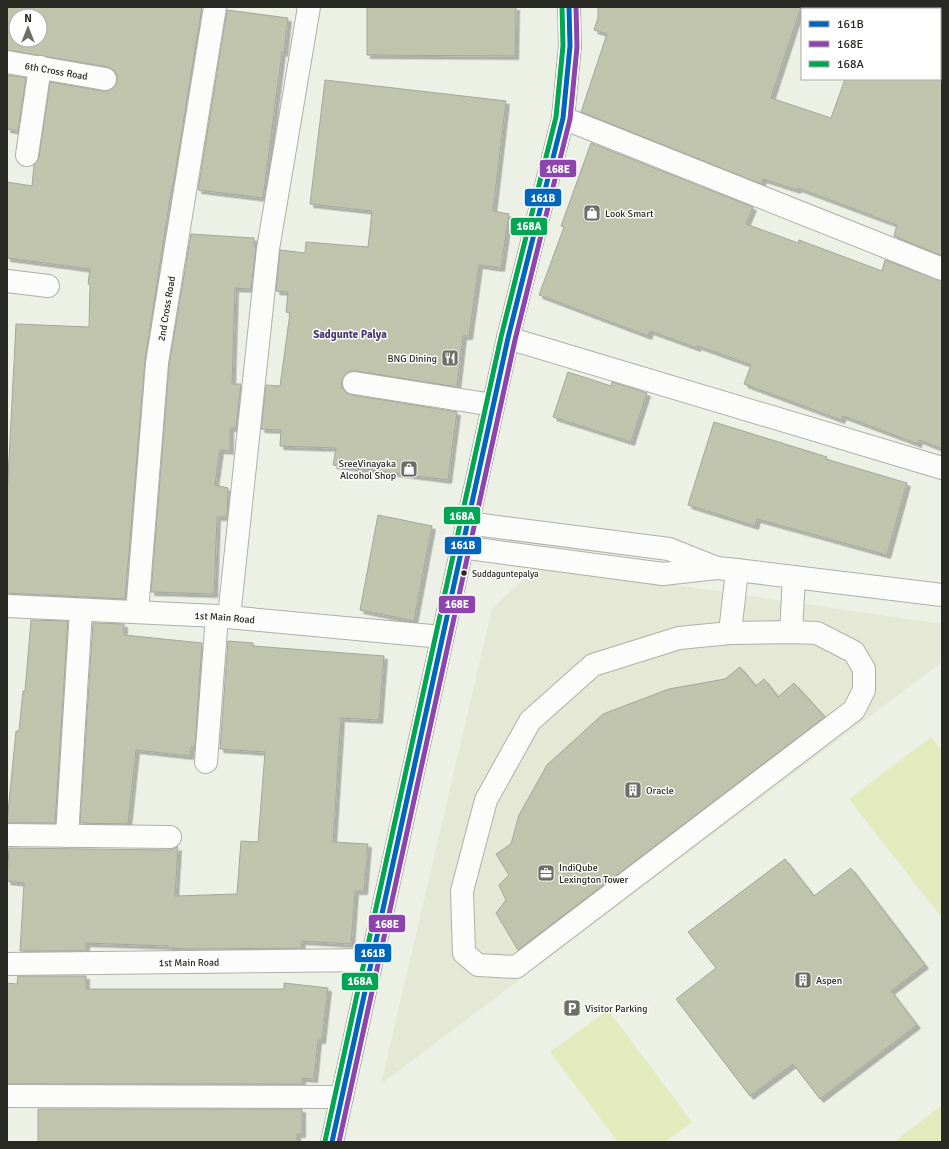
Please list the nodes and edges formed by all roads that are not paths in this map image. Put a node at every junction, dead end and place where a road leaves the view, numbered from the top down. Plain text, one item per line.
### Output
1 (215, 7) edge
2 (309, 7) edge
3 (569, 7) edge
4 (7, 62) edge
5 (40, 67) junction
6 (105, 79) dead end
7 (562, 118) junction
8 (27, 156) dead end
9 (942, 269) edge
10 (7, 281) edge
11 (48, 286) dead end
12 (508, 338) junction
13 (354, 383) dead end
14 (493, 405) junction
15 (942, 468) edge
16 (467, 523) junction
17 (461, 547) junction
18 (727, 569) junction
19 (794, 577) junction
20 (942, 595) edge
21 (7, 606) edge
22 (81, 610) junction
23 (137, 612) junction
24 (223, 617) junction
25 (791, 632) junction
26 (730, 633) junction
27 (442, 637) junction
28 (206, 762) dead end
29 (7, 835) edge
30 (67, 836) junction
31 (170, 838) dead end
32 (372, 960) junction
33 (7, 964) edge
34 (7, 1096) edge
35 (342, 1097) junction
36 (332, 1142) edge

1 - 23 street, 2nd Cross Road
2 - 24 street
3 - 7 street
4 - 5 street, 6th Cross Road
5 - 6 street, 6th Cross Road
5 - 8 street
7 - 9 street
7 - 12 street
10 - 11 street
12 - 14 street
12 - 15 street
13 - 14 street
14 - 16 street
16 - 17 street
16 - 18 street
17 - 18 street
17 - 27 street
18 - 19 street
18 - 26 street
19 - 20 street
19 - 25 street
21 - 22 street, 1st Main Road
22 - 23 street, 1st Main Road
22 - 30 street
23 - 24 street, 1st Main Road
24 - 27 street, 1st Main Road
24 - 28 street
25 - 26 street
25 - 26 street
27 - 32 street
29 - 30 street
30 - 31 street
32 - 33 street, 1st Main Road
32 - 35 street
34 - 35 street
35 - 36 street

